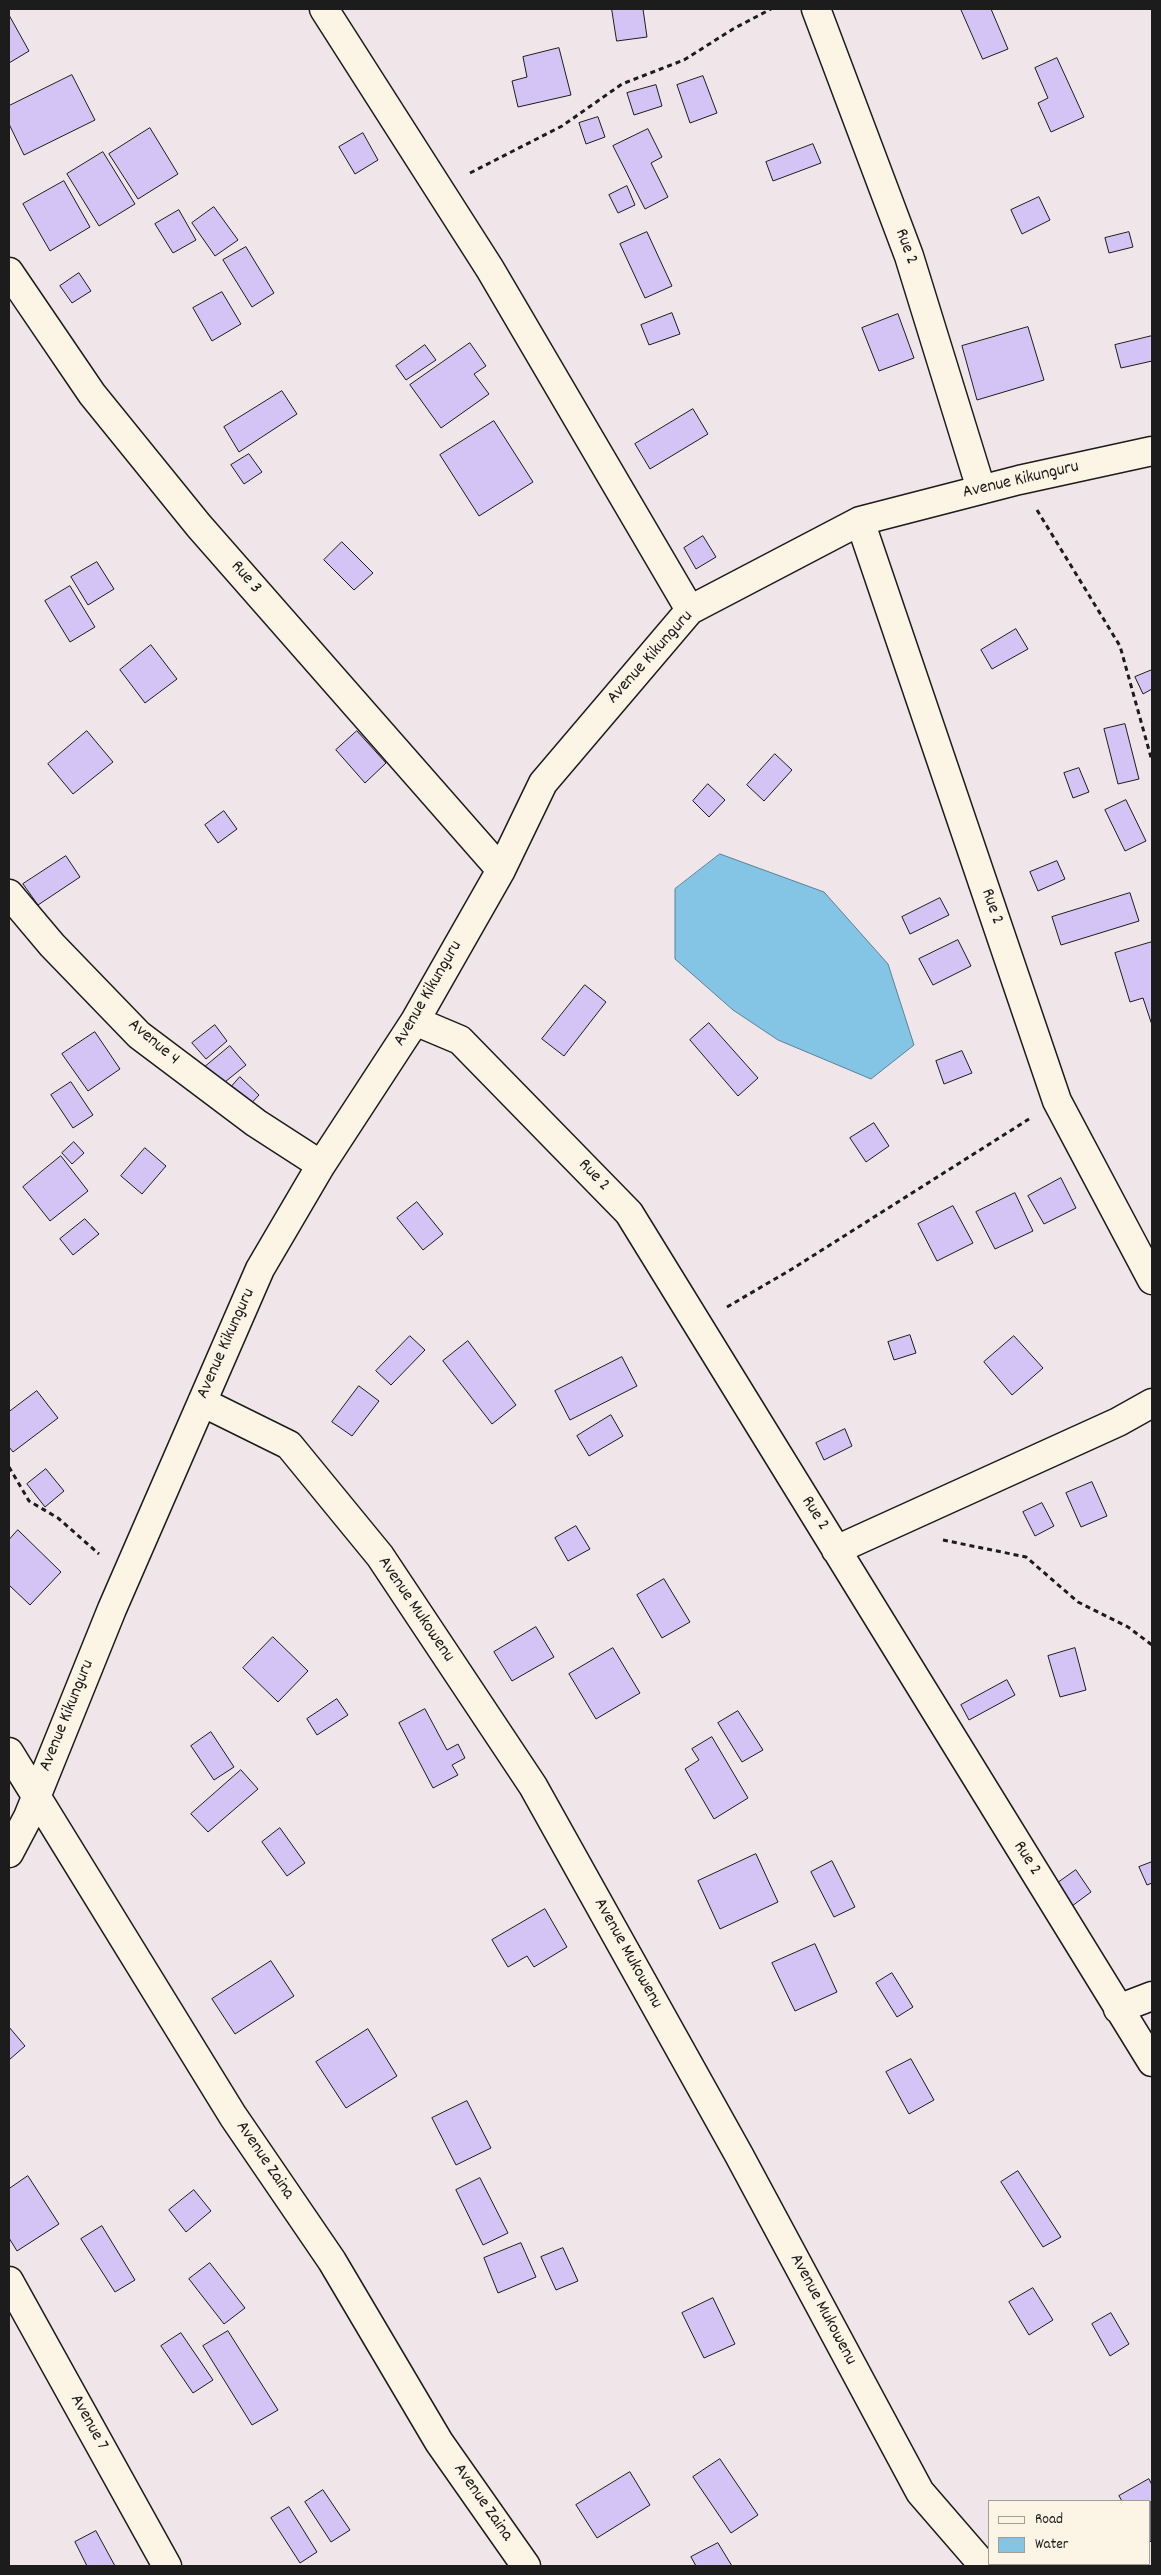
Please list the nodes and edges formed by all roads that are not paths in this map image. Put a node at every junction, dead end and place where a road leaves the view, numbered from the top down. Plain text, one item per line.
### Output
1 (324, 9) edge
2 (816, 9) edge
3 (9, 272) edge
4 (1152, 451) edge
5 (981, 490) junction
6 (860, 521) junction
7 (690, 610) junction
8 (501, 870) junction
9 (9, 894) edge
10 (415, 1021) junction
11 (321, 1165) junction
12 (1152, 1280) edge
13 (202, 1402) junction
14 (1152, 1404) edge
15 (836, 1550) junction
16 (9, 1752) edge
17 (36, 1796) junction
18 (9, 1853) edge
19 (1152, 1996) edge
20 (1118, 2009) junction
21 (1152, 2062) edge
22 (9, 2281) edge
23 (167, 2566) edge
24 (526, 2566) edge
25 (984, 2566) edge

1 - 7 street
2 - 5 street, Rue 2
3 - 8 street, Rue 3
4 - 5 street, Avenue Kikunguru
5 - 6 street, Avenue Kikunguru
6 - 7 street, Avenue Kikunguru
6 - 12 street, Rue 2
7 - 8 street, Avenue Kikunguru
8 - 10 street, Avenue Kikunguru
9 - 11 street, Avenue 4
10 - 11 street, Avenue Kikunguru
10 - 15 street, Rue 2
11 - 13 street, Avenue Kikunguru
13 - 17 street, Avenue Kikunguru
13 - 25 street, Avenue Mukowenu
14 - 15 street
15 - 20 street, Rue 2
16 - 17 street, Avenue Zaina
17 - 18 street, Avenue Kikunguru
17 - 24 street, Avenue Zaina
19 - 20 street
20 - 21 street, Rue 2
22 - 23 street, Avenue 7

